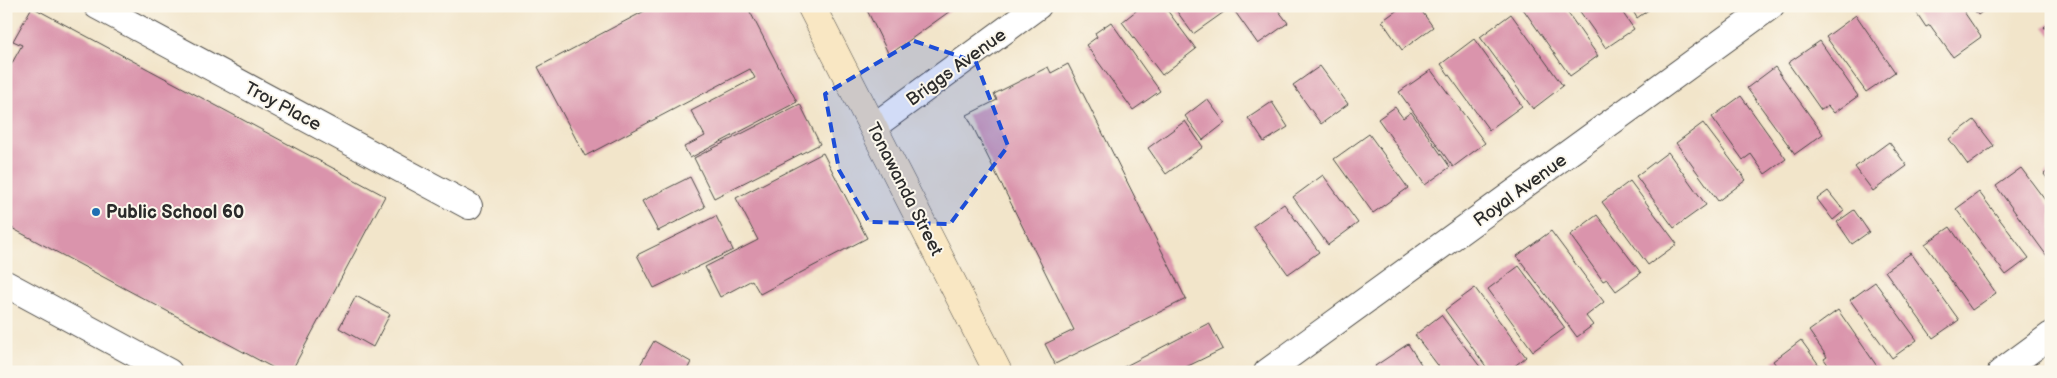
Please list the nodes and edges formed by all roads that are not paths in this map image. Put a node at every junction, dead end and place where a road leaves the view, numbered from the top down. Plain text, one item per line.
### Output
1 (97, 6) edge
2 (811, 6) edge
3 (1038, 6) edge
4 (1771, 6) edge
5 (873, 127) junction
6 (469, 206) dead end
7 (6, 284) edge
8 (2051, 335) edge
9 (169, 372) edge
10 (998, 372) edge
11 (1267, 372) edge
12 (2001, 372) edge

1 - 6 street, Troy Place
2 - 5 street, Tonawanda Street
3 - 5 street, Briggs Avenue
4 - 11 street, Royal Avenue
5 - 10 street, Tonawanda Street
7 - 9 street
8 - 12 street

